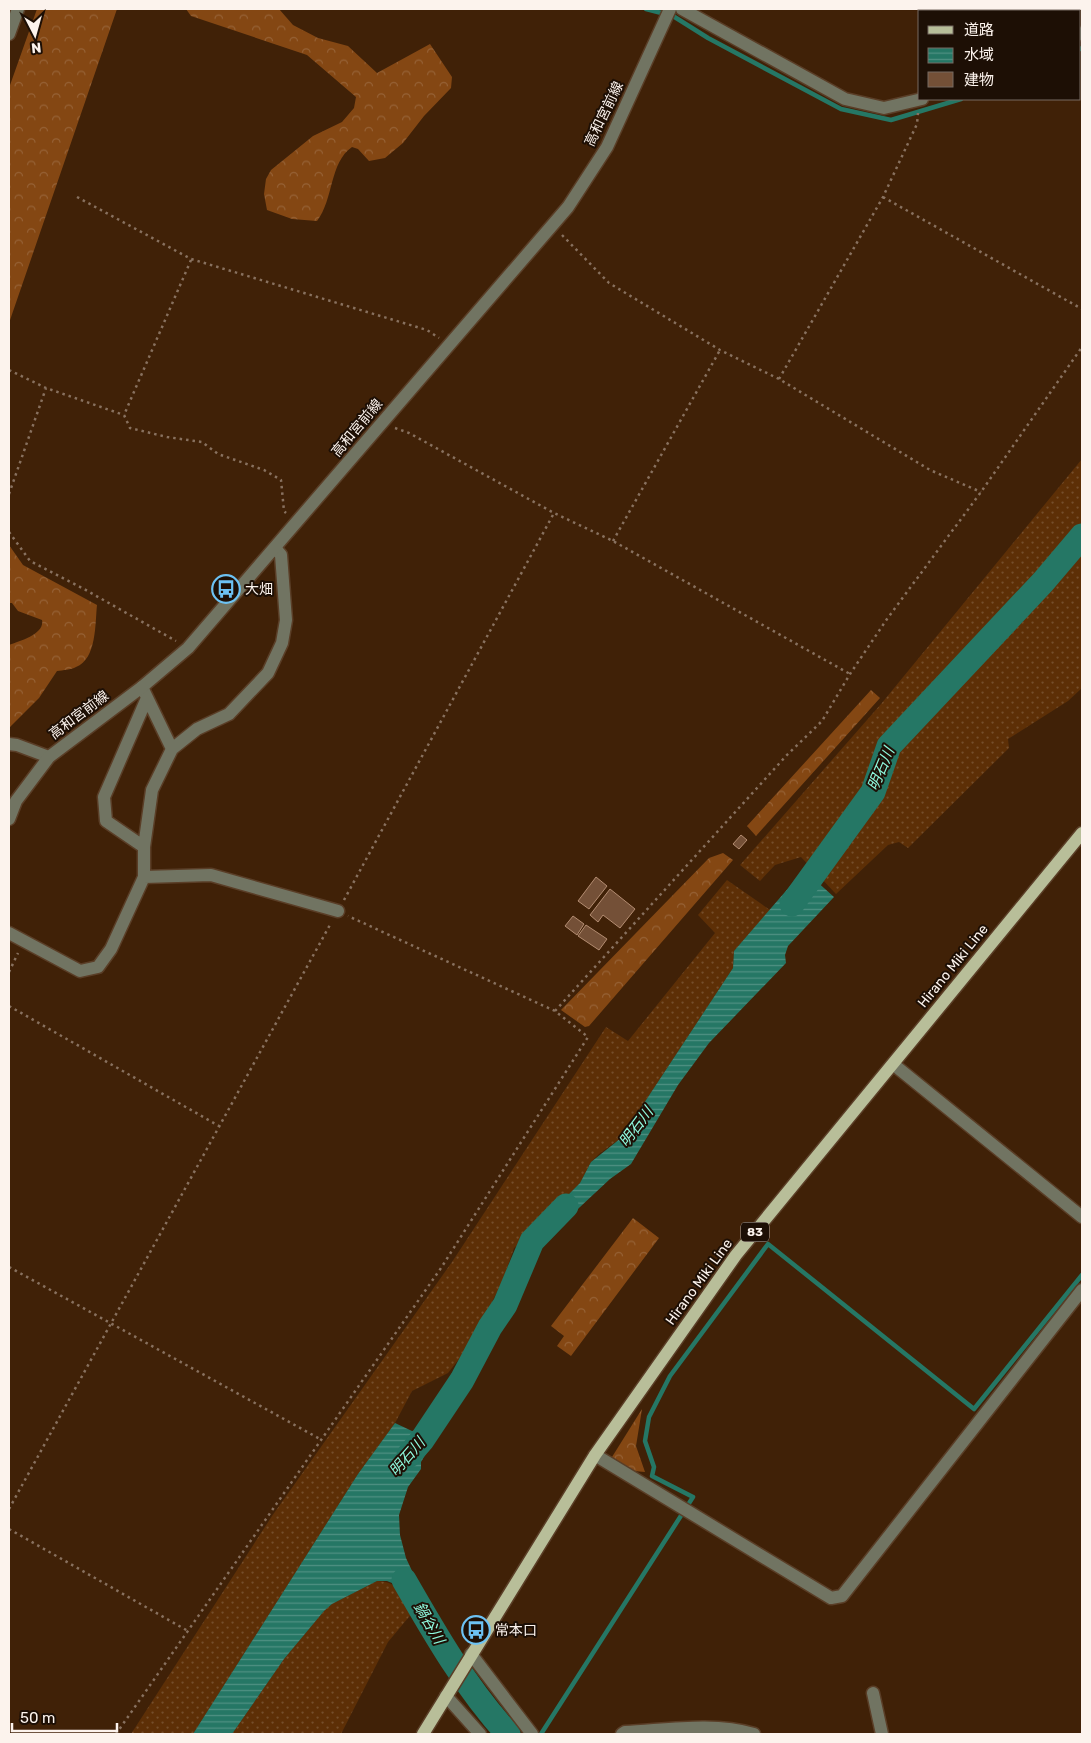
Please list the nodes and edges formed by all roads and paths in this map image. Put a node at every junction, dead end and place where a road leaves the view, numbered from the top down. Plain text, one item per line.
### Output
1 (18, 9) edge
2 (670, 9) edge
3 (682, 9) edge
4 (9, 34) edge
5 (918, 100) edge
6 (917, 124) dead end
7 (77, 197) dead end
8 (883, 197) junction
9 (552, 225) junction
10 (191, 259) junction
11 (1082, 309) edge
12 (448, 344) junction
13 (1082, 347) edge
14 (720, 350) junction
15 (9, 370) edge
16 (779, 380) junction
17 (46, 388) junction
18 (124, 415) junction
19 (382, 423) junction
20 (981, 492) junction
21 (9, 494) edge
22 (554, 513) junction
23 (296, 523) junction
24 (9, 532) edge
25 (613, 541) junction
26 (275, 548) junction
27 (188, 648) junction
28 (850, 674) junction
29 (145, 693) junction
30 (9, 744) edge
31 (172, 749) junction
32 (49, 757) junction
33 (9, 819) edge
34 (1082, 833) edge
35 (144, 847) junction
36 (144, 877) junction
37 (338, 911) junction
38 (9, 932) edge
39 (24, 941) junction
40 (9, 972) edge
41 (9, 1006) edge
42 (555, 1011) junction
43 (892, 1064) junction
44 (219, 1126) junction
45 (1082, 1217) edge
46 (9, 1267) edge
47 (1082, 1290) edge
48 (110, 1322) junction
49 (320, 1439) junction
50 (595, 1455) junction
51 (9, 1509) edge
52 (9, 1529) edge
53 (188, 1632) junction
54 (469, 1657) junction
55 (448, 1692) junction
56 (873, 1693) dead end
57 (877, 1733) edge
58 (116, 1734) edge
59 (422, 1734) edge
60 (480, 1734) edge
61 (532, 1734) edge
62 (622, 1734) edge
63 (754, 1734) edge

1 - 4 street
2 - 9 street, 高和宮前線
3 - 5 street
6 - 8 path
7 - 10 path
8 - 11 path
8 - 16 path
9 - 12 street, 高和宮前線
9 - 14 path
10 - 12 path
10 - 18 path
12 - 19 street, 高和宮前線
13 - 20 path
14 - 16 path
14 - 25 path
15 - 17 path
16 - 20 path
17 - 18 path
17 - 21 path
18 - 23 path
19 - 22 path
19 - 23 street, 高和宮前線
20 - 28 path
22 - 25 path
22 - 37 path
23 - 26 street, 高和宮前線
24 - 27 path
25 - 28 path
26 - 27 street, 高和宮前線
26 - 31 street
27 - 29 street, 高和宮前線
28 - 42 path
29 - 31 street
29 - 32 street, 高和宮前線
29 - 35 street
30 - 32 street
31 - 35 street
32 - 33 street, 高和宮前線
34 - 43 main road, Hirano Miki Line / 83
35 - 36 street
36 - 37 street
36 - 39 street
37 - 42 path
37 - 44 path
38 - 39 street
39 - 40 path
41 - 44 path
42 - 49 path
43 - 45 street
43 - 50 main road, Hirano Miki Line / 83
44 - 48 path
46 - 48 path
47 - 50 street
48 - 49 path
48 - 51 path
49 - 53 path
50 - 54 main road, Hirano Miki Line / 83
52 - 53 path
53 - 58 path
54 - 55 main road, Hirano Miki Line / 83
54 - 61 street
55 - 59 main road, Hirano Miki Line / 83
55 - 60 street
56 - 57 street
62 - 63 street

